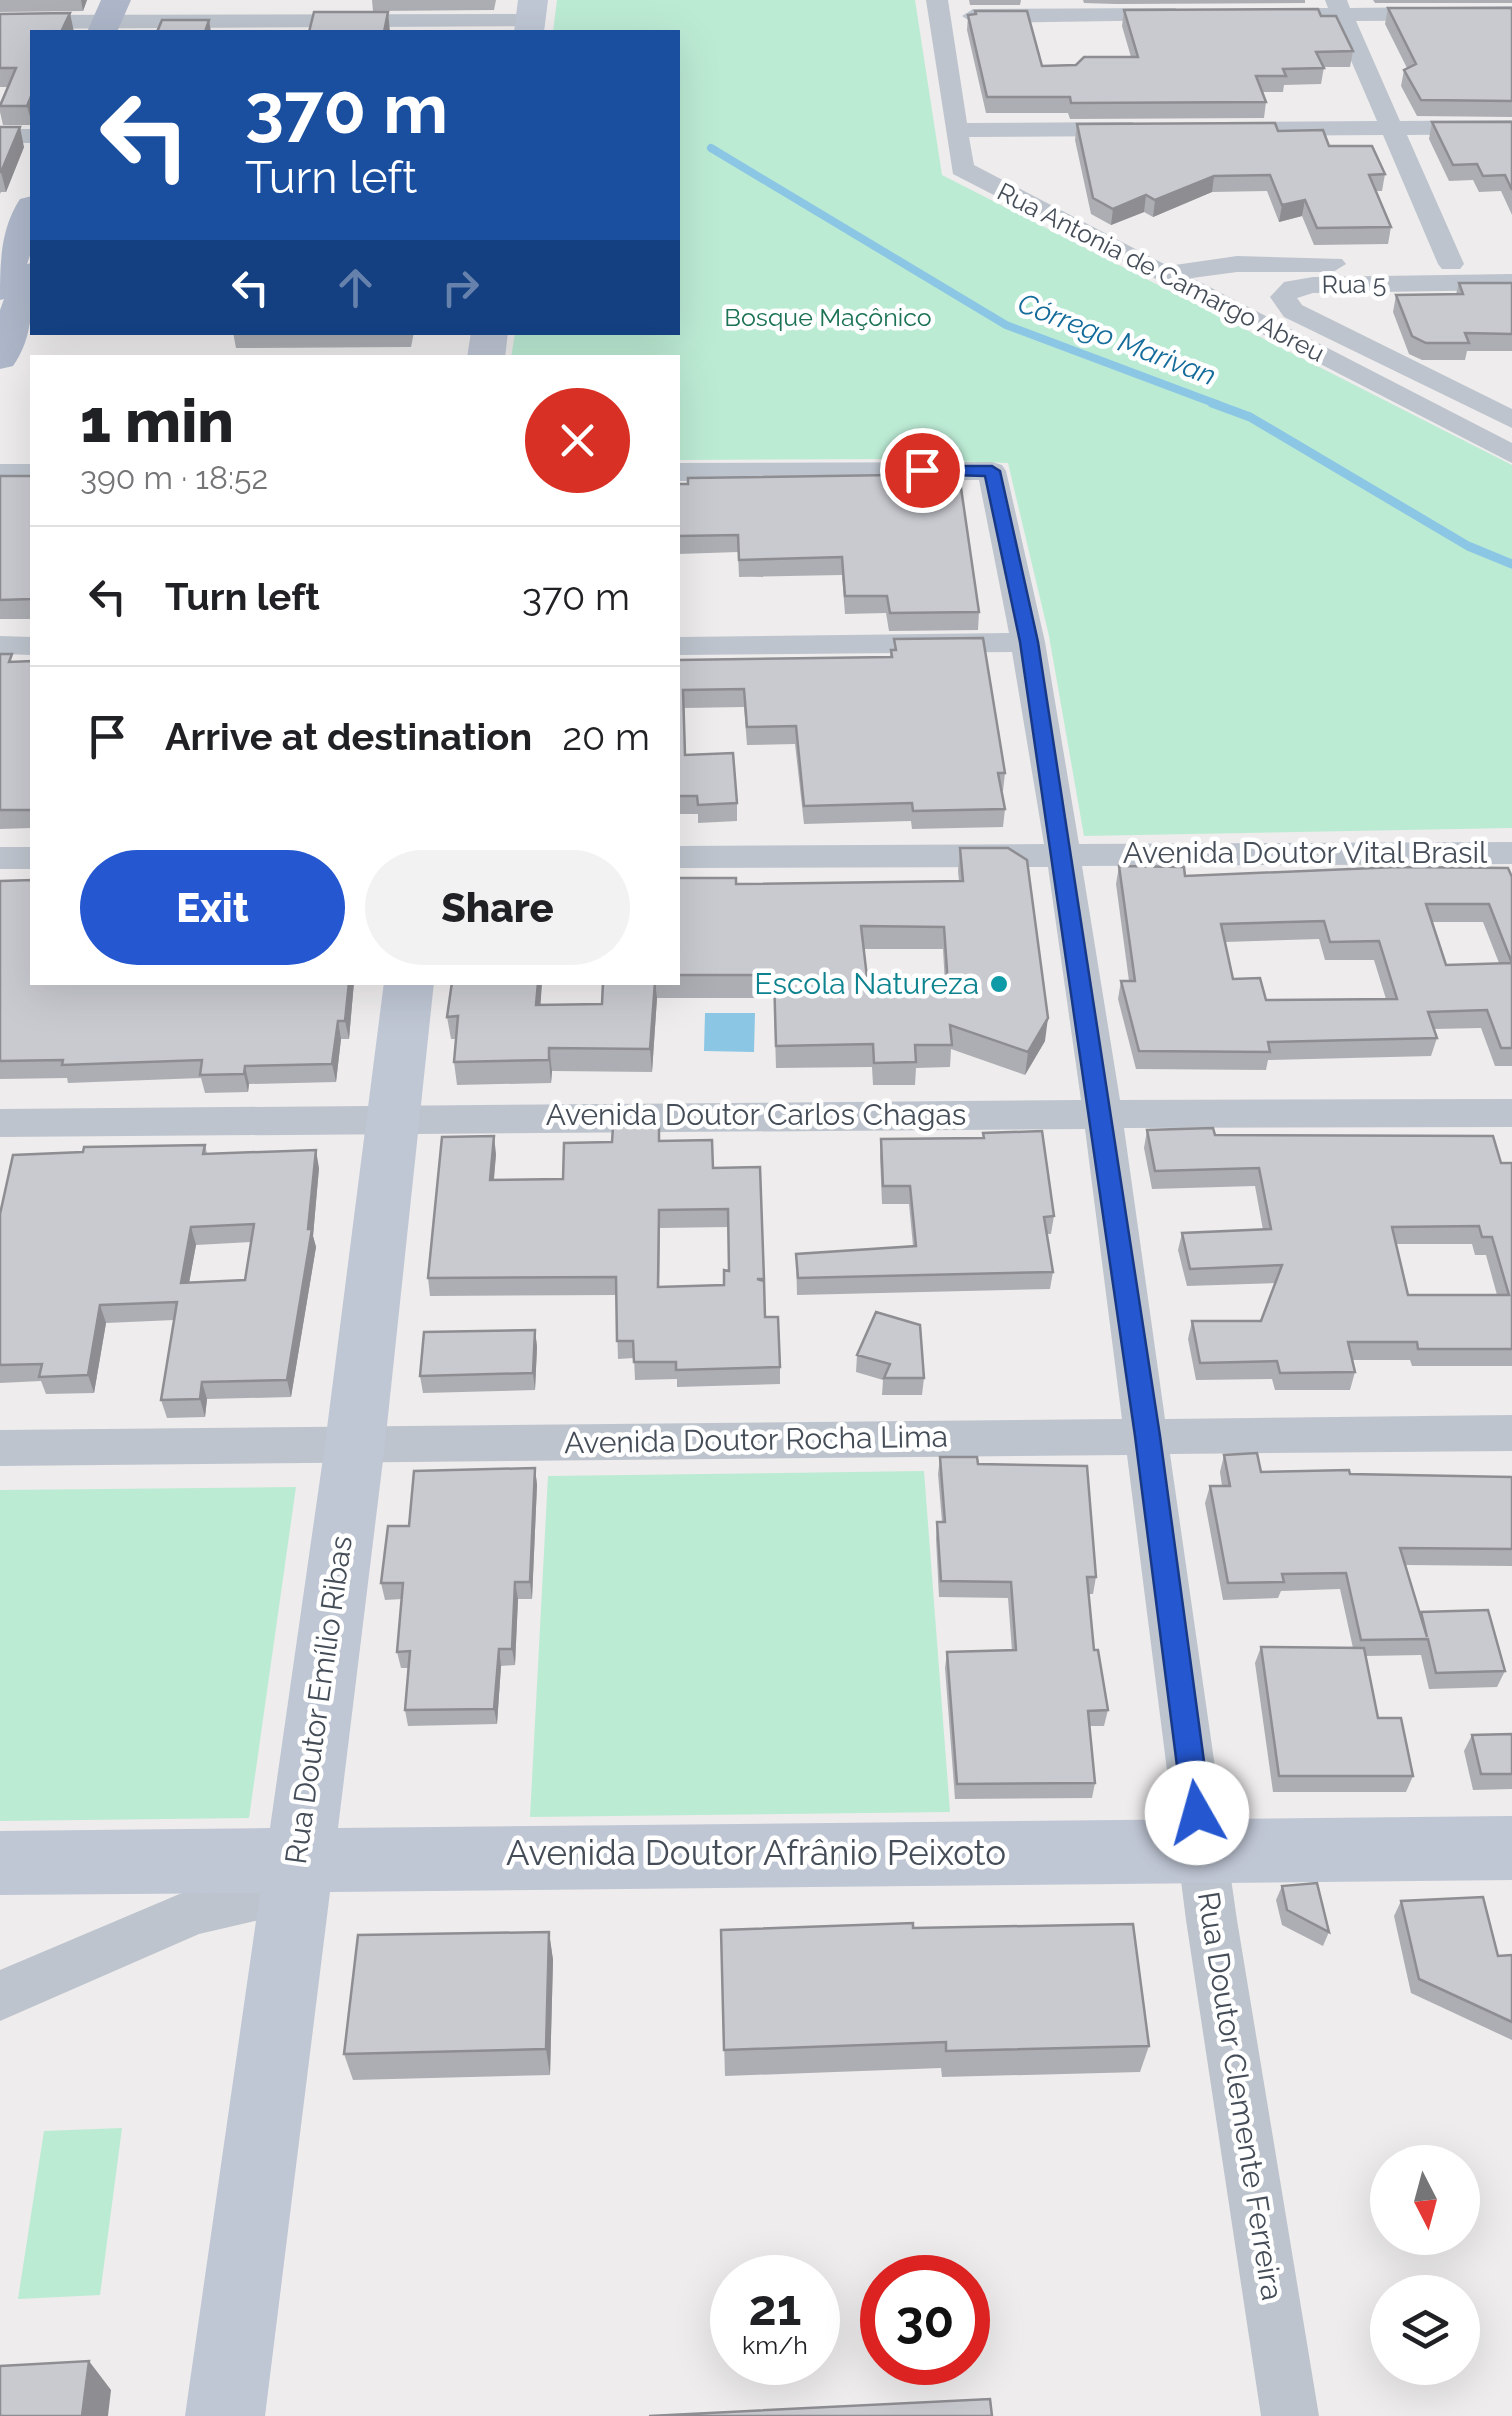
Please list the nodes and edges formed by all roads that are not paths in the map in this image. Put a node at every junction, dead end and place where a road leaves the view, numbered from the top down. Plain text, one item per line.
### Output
1 (1339, 7) edge
2 (938, 8) edge
3 (1512, 13) edge
4 (1189, 15) edge
5 (1246, 15) edge
6 (121, 18) edge
7 (531, 18) edge
8 (0, 22) edge
9 (1512, 127) edge
10 (1391, 128) junction
11 (1154, 129) edge
12 (1193, 129) edge
13 (956, 130) junction
14 (0, 136) edge
15 (30, 136) edge
16 (30, 212) edge
17 (1512, 263) edge
18 (1451, 264) junction
19 (1163, 274) junction
20 (10, 277) edge
21 (1512, 282) edge
22 (0, 358) edge
23 (1512, 420) edge
24 (1512, 454) edge
25 (680, 472) edge
26 (0, 473) edge
27 (30, 473) edge
28 (1029, 642) junction
29 (0, 646) edge
30 (30, 646) edge
31 (680, 646) edge
32 (1512, 852) edge
33 (1062, 854) junction
34 (680, 857) edge
35 (0, 858) edge
36 (30, 858) edge
37 (409, 985) edge
38 (1512, 1113) edge
39 (1101, 1114) junction
40 (393, 1117) junction
41 (0, 1123) edge
42 (1512, 1433) edge
43 (1148, 1436) junction
44 (354, 1444) junction
45 (0, 1448) edge
46 (1512, 1848) edge
47 (1202, 1850) junction
48 (0, 1863) edge
49 (295, 1874) junction
50 (0, 1996) edge
51 (225, 2416) edge
52 (1290, 2416) edge

1 - 3 street
1 - 5 street
1 - 10 street
2 - 4 street
2 - 13 street, Rua Antonia de Camargo Abreu
6 - 7 street
6 - 8 street
9 - 10 street
10 - 12 street
10 - 18 street
11 - 13 street
13 - 19 street, Rua Antonia de Camargo Abreu
14 - 15 street
16 - 20 main road
17 - 18 street
18 - 19 street
19 - 24 street, Rua Antonia de Camargo Abreu
20 - 22 main road
21 - 23 street, Rua 5
25 - 28 street, Rua Doutor Clemente Ferreira
26 - 27 street
28 - 31 street
28 - 33 street, Rua Doutor Clemente Ferreira
29 - 30 street
32 - 33 street, Avenida Doutor Vital Brasil
33 - 34 street, Avenida Doutor Vital Brasil
33 - 39 street, Rua Doutor Clemente Ferreira
35 - 36 street
37 - 40 street, Rua Doutor Emílio Ribas
38 - 39 street, Avenida Doutor Carlos Chagas
39 - 40 street, Avenida Doutor Carlos Chagas
39 - 43 street, Rua Doutor Clemente Ferreira
40 - 41 street, Avenida Doutor Carlos Chagas
40 - 44 street, Rua Doutor Emílio Ribas
42 - 43 street, Avenida Doutor Rocha Lima
43 - 44 street, Avenida Doutor Rocha Lima
43 - 47 street, Rua Doutor Clemente Ferreira
44 - 45 street, Avenida Doutor Rocha Lima
44 - 49 street, Rua Doutor Emílio Ribas
46 - 47 street, Avenida Doutor Afrânio Peixoto
47 - 49 street, Avenida Doutor Afrânio Peixoto
47 - 52 street, Rua Doutor Clemente Ferreira
48 - 49 street, Avenida Doutor Afrânio Peixoto
49 - 50 street
49 - 51 street, Rua Doutor Emílio Ribas

